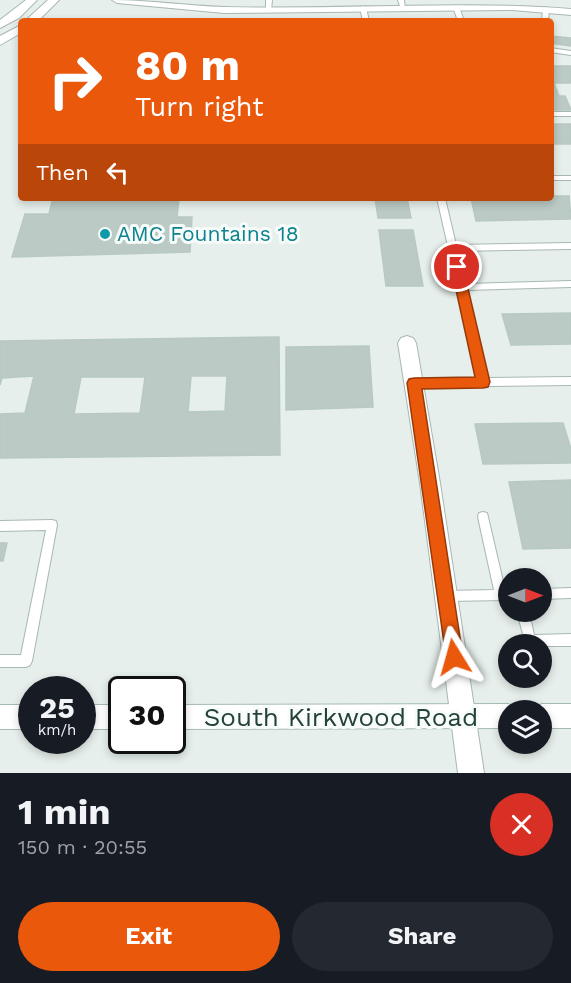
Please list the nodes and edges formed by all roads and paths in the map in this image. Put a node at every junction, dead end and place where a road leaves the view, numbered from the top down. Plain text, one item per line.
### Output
1 (32, 0) edge
2 (54, 0) edge
3 (117, 0) edge
4 (402, 4) edge
5 (269, 5) edge
6 (456, 7) junction
7 (363, 8) junction
8 (571, 12) edge
9 (546, 15) edge
10 (34, 18) edge
11 (365, 18) edge
12 (460, 18) edge
13 (0, 25) edge
14 (18, 30) edge
15 (0, 41) edge
16 (554, 51) edge
17 (571, 53) edge
18 (554, 114) edge
19 (571, 114) edge
20 (554, 178) edge
21 (571, 178) edge
22 (442, 201) edge
23 (571, 246) edge
24 (452, 248) junction
25 (571, 284) edge
26 (461, 287) junction
27 (407, 343) dead end
28 (571, 381) edge
29 (483, 382) junction
30 (414, 383) junction
31 (483, 518) dead end
32 (0, 526) edge
33 (498, 570) edge
34 (571, 593) edge
35 (552, 594) edge
36 (498, 595) edge
37 (446, 596) junction
38 (526, 622) edge
39 (571, 640) edge
40 (0, 661) edge
41 (498, 716) edge
42 (552, 716) edge
43 (571, 716) edge
44 (0, 717) edge
45 (18, 717) edge
46 (186, 717) edge
47 (463, 717) junction
48 (471, 773) edge

1 - 13 street
2 - 10 street
3 - 5 street
4 - 6 street
4 - 7 street
5 - 7 street
6 - 9 street
6 - 12 lane
7 - 11 lane
8 - 9 street
14 - 15 street
16 - 17 lane
18 - 19 lane
20 - 21 lane
22 - 24 lane
23 - 24 lane
24 - 26 lane
25 - 26 lane
26 - 29 lane
27 - 30 street
28 - 29 lane
29 - 30 lane
30 - 37 street
31 - 33 lane
32 - 40 lane
34 - 35 lane
36 - 37 lane
37 - 47 street
38 - 39 lane
41 - 47 street, South Kirkwood Road
42 - 43 street
44 - 45 street
46 - 47 street, South Kirkwood Road
47 - 48 street

